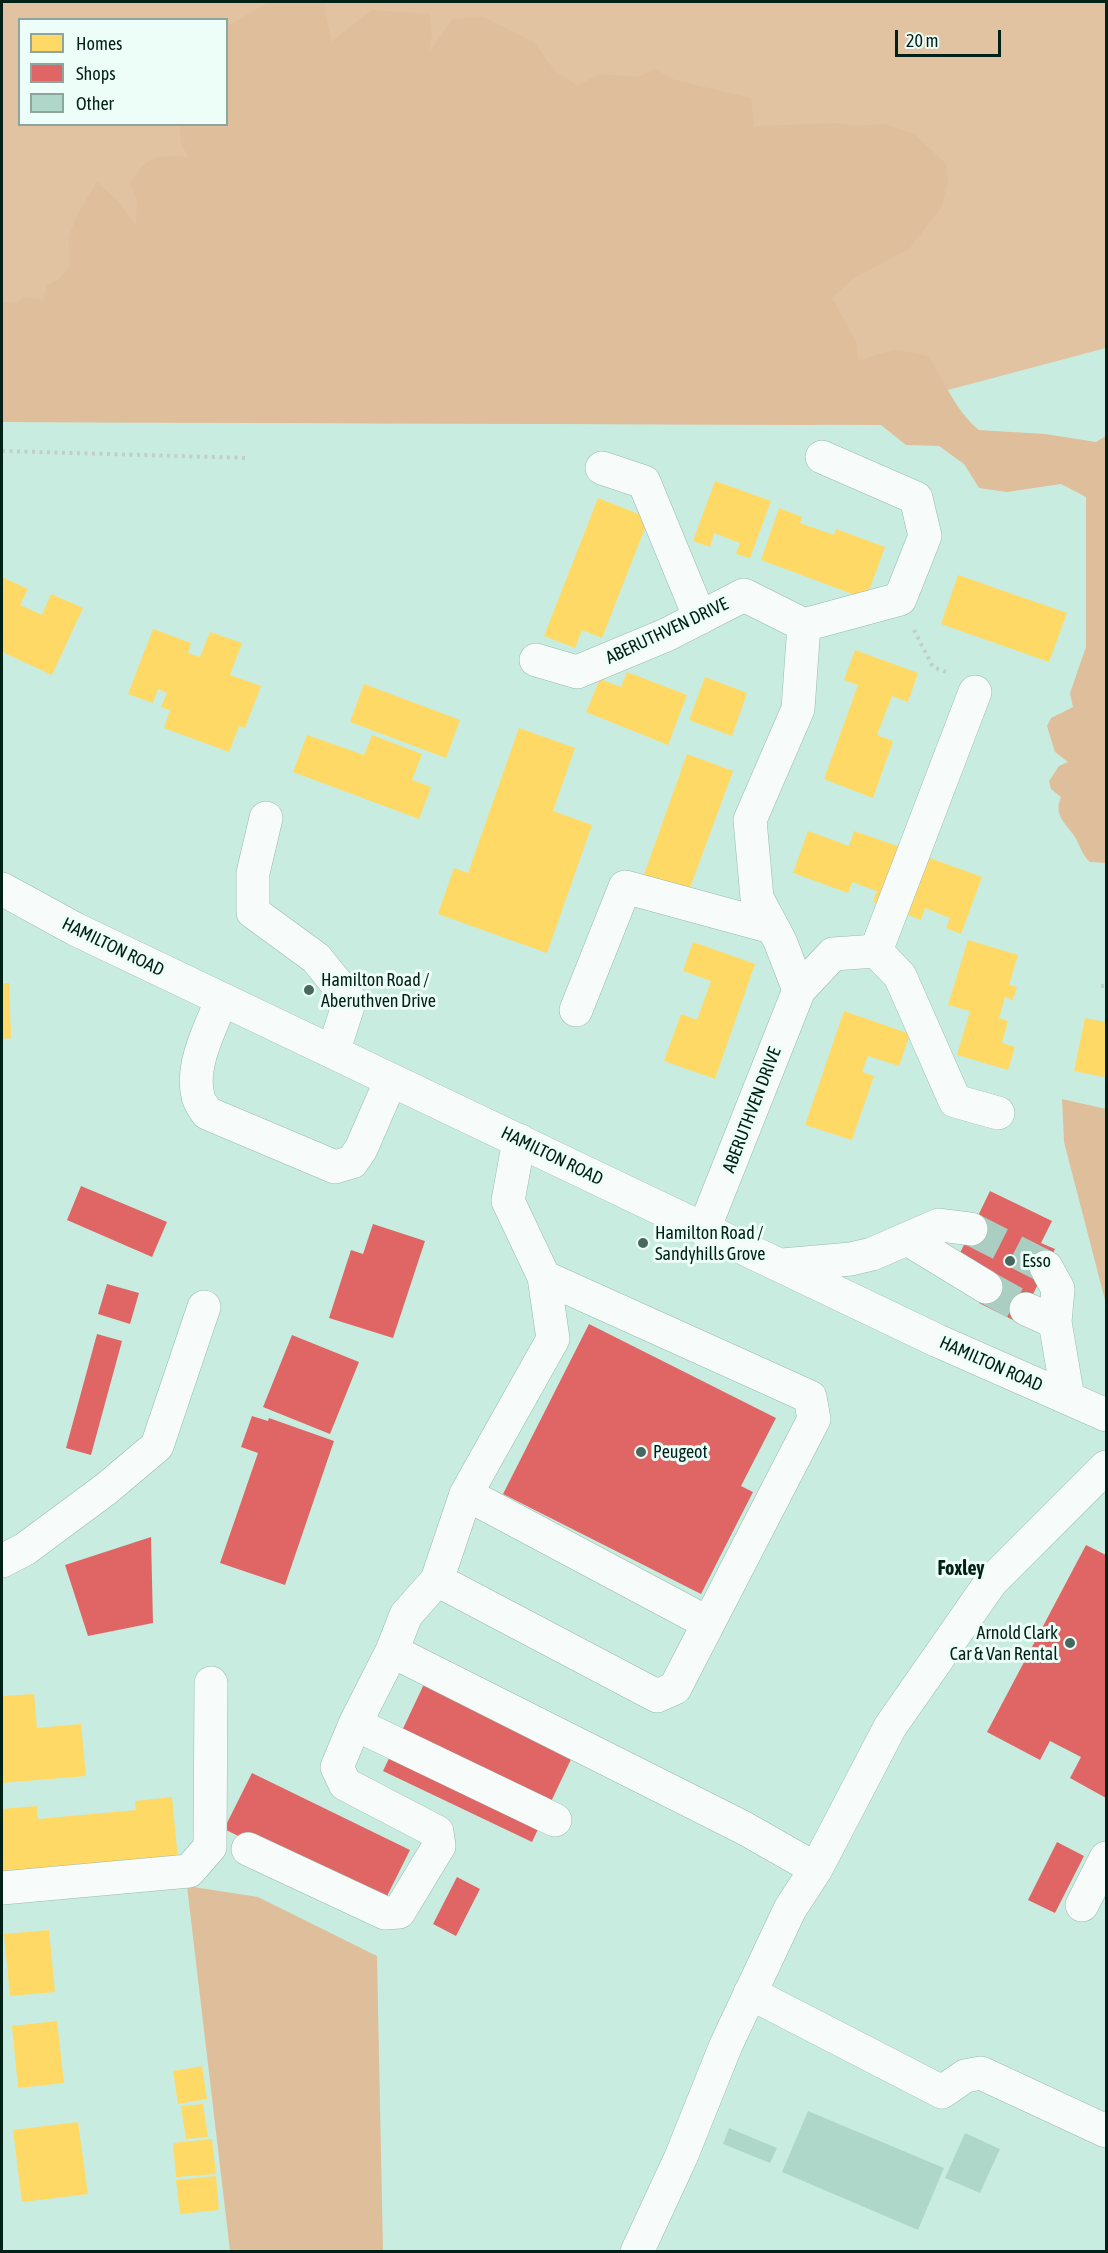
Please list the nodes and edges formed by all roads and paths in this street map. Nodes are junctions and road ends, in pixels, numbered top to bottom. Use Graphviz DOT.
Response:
graph roads {
  1 [pos="2,451"];
  2 [pos="822,457"];
  3 [pos="248,458"];
  4 [pos="602,468"];
  5 [pos="900,599"];
  6 [pos="700,618"];
  7 [pos="804,625"];
  8 [pos="536,660"];
  9 [pos="975,692"];
  10 [pos="266,818"];
  11 [pos="2,889"];
  12 [pos="772,927"];
  13 [pos="876,951"];
  14 [pos="799,990"];
  15 [pos="222,999"];
  16 [pos="576,1010"];
  17 [pos="333,1052"];
  18 [pos="392,1080"];
  19 [pos="998,1113"];
  20 [pos="519,1140"];
  21 [pos="704,1229"];
  22 [pos="971,1229"];
  23 [pos="909,1240"];
  24 [pos="780,1265"];
  25 [pos="1046,1267"];
  26 [pos="544,1277"];
  27 [pos="986,1287"];
  28 [pos="204,1307"];
  29 [pos="1068,1398"];
  30 [pos="1107,1415"];
  31 [pos="1107,1467"];
  32 [pos="466,1494"];
  33 [pos="2,1561"];
  34 [pos="437,1581"];
  35 [pos="708,1623"];
  36 [pos="392,1651"];
  37 [pos="211,1683"];
  38 [pos="355,1724"];
  39 [pos="555,1820"];
  40 [pos="248,1849"];
  41 [pos="1107,1858"];
  42 [pos="816,1869"];
  43 [pos="2,1888"];
  44 [pos="1082,1905"];
  45 [pos="750,1993"];
  46 [pos="1107,2131"];
  47 [pos="637,2252"];
  1 -- 3 [label="path"];
  2 -- 5 [label="street"];
  4 -- 6 [label="street"];
  5 -- 7 [label="street"];
  5 -- 9 [label="path"];
  6 -- 7 [label="street, ABERUTHVEN DRIVE"];
  6 -- 8 [label="street, ABERUTHVEN DRIVE"];
  7 -- 12 [label="street"];
  9 -- 13 [label="street"];
  10 -- 17 [label="street"];
  11 -- 15 [label="street, HAMILTON ROAD"];
  12 -- 14 [label="street"];
  12 -- 16 [label="street"];
  13 -- 14 [label="street, ABERUTHVEN DRIVE"];
  13 -- 19 [label="street"];
  14 -- 21 [label="street, ABERUTHVEN DRIVE"];
  15 -- 17 [label="street, HAMILTON ROAD"];
  15 -- 18 [label="street"];
  17 -- 18 [label="street, HAMILTON ROAD"];
  18 -- 20 [label="street, HAMILTON ROAD"];
  20 -- 21 [label="street, HAMILTON ROAD"];
  20 -- 26 [label="street"];
  21 -- 24 [label="street, HAMILTON ROAD"];
  22 -- 23 [label="street"];
  23 -- 24 [label="street"];
  23 -- 27 [label="street"];
  24 -- 29 [label="street, HAMILTON ROAD"];
  25 -- 29 [label="street"];
  26 -- 32 [label="street"];
  26 -- 35 [label="street"];
  28 -- 33 [label="street"];
  29 -- 30 [label="street, HAMILTON ROAD"];
  31 -- 42 [label="street"];
  32 -- 34 [label="street"];
  32 -- 35 [label="street"];
  34 -- 35 [label="street"];
  34 -- 36 [label="street"];
  36 -- 38 [label="street"];
  36 -- 42 [label="street"];
  37 -- 43 [label="street"];
  38 -- 39 [label="street"];
  38 -- 40 [label="street"];
  41 -- 44 [label="street"];
  42 -- 45 [label="street"];
  45 -- 46 [label="street"];
  45 -- 47 [label="street"];
}
